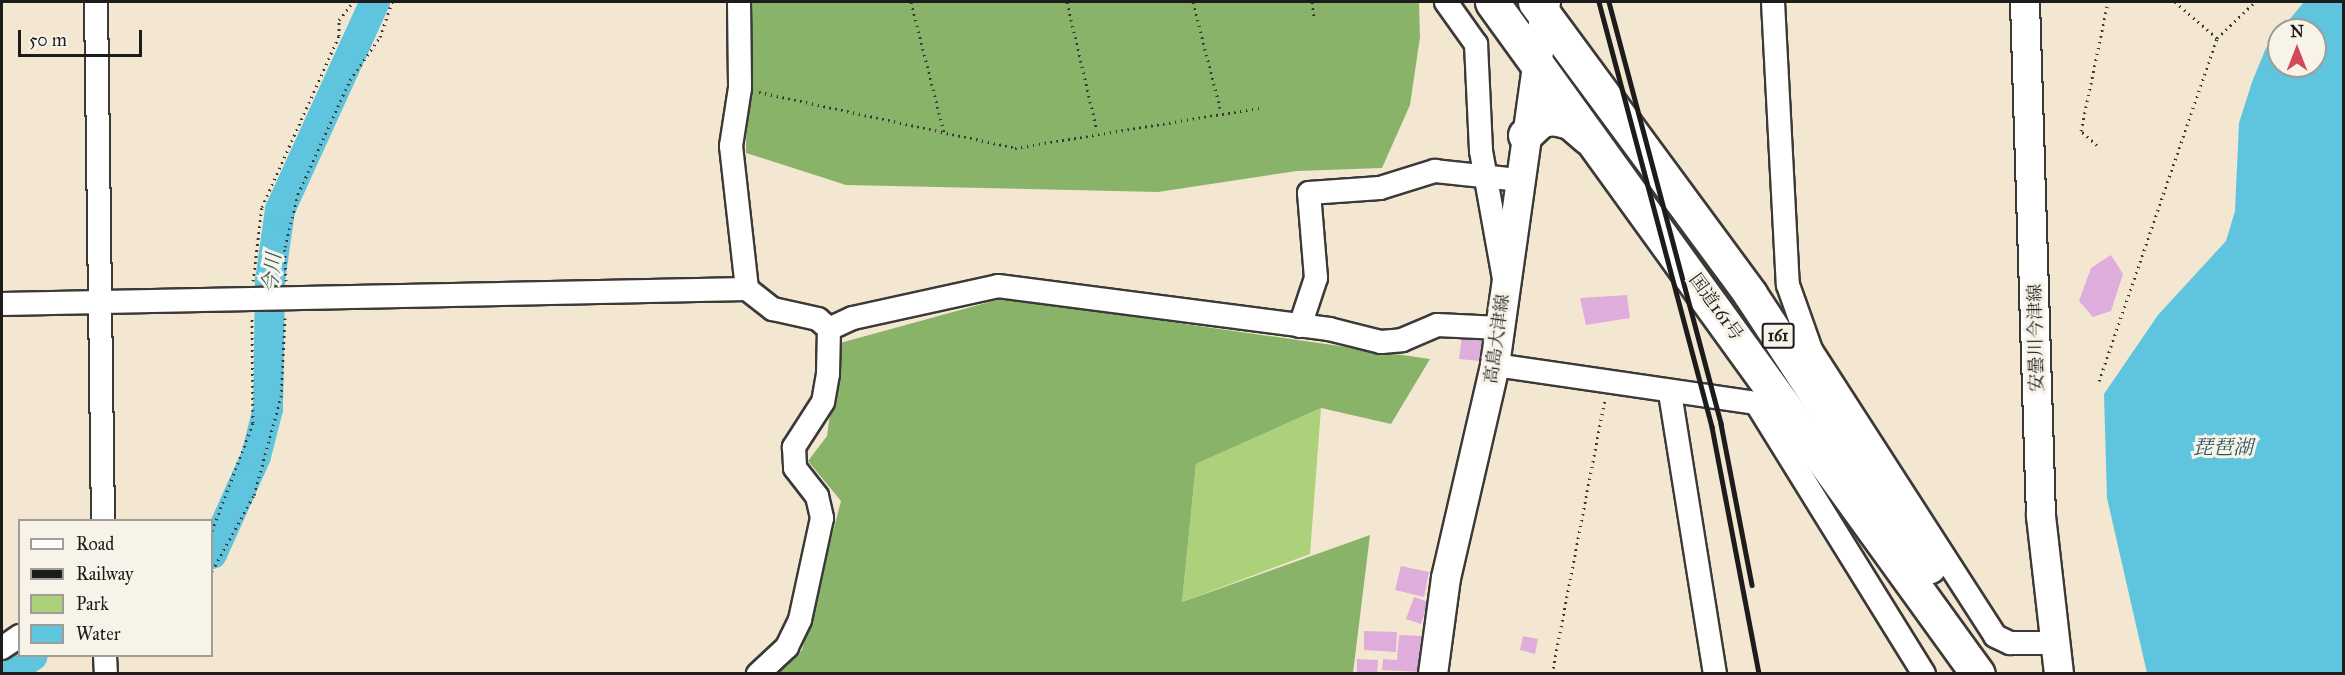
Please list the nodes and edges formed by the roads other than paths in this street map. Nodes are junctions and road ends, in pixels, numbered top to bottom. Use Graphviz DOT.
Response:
graph roads {
  1 [pos="96,2"];
  2 [pos="739,2"];
  3 [pos="1446,2"];
  4 [pos="1773,2"];
  5 [pos="2025,2"];
  6 [pos="1532,21"];
  7 [pos="1601,88"];
  8 [pos="1528,122"];
  9 [pos="1598,146"];
  10 [pos="1485,177"];
  11 [pos="1519,180"];
  12 [pos="1505,282"];
  13 [pos="747,289"];
  14 [pos="100,303"];
  15 [pos="2,304"];
  16 [pos="1300,326"];
  17 [pos="1500,328"];
  18 [pos="829,329"];
  19 [pos="1495,365"];
  20 [pos="1670,393"];
  21 [pos="104,519"];
  22 [pos="18,637"];
  23 [pos="2052,643"];
  24 [pos="2,648"];
  25 [pos="105,657"];
  26 [pos="106,674"];
  27 [pos="758,674"];
  28 [pos="1433,674"];
  29 [pos="1714,674"];
  30 [pos="1924,674"];
  31 [pos="1978,674"];
  32 [pos="1989,674"];
  33 [pos="2059,674"];
  1 -- 14 [label="street"];
  2 -- 13 [label="street"];
  3 -- 10 [label="street"];
  4 -- 23 [label="street"];
  5 -- 23 [label="main road, 安曇川今津線"];
  6 -- 7 [label="highway, 国道161号 / 161"];
  6 -- 7 [label="highway"];
  6 -- 8 [label="highway"];
  6 -- 9 [label="highway, 国道161号 / 161"];
  7 -- 32 [label="highway, 国道161号 / 161"];
  8 -- 9 [label="highway"];
  8 -- 11 [label="main road, 高島大津線"];
  9 -- 31 [label="highway, 国道161号 / 161"];
  10 -- 11 [label="street"];
  10 -- 12 [label="street"];
  10 -- 16 [label="street"];
  11 -- 12 [label="main road, 高島大津線"];
  12 -- 17 [label="main road, 高島大津線"];
  13 -- 14 [label="street"];
  13 -- 18 [label="street"];
  14 -- 15 [label="street"];
  14 -- 21 [label="street"];
  16 -- 17 [label="street"];
  16 -- 18 [label="street"];
  17 -- 19 [label="main road, 高島大津線"];
  18 -- 27 [label="street"];
  19 -- 20 [label="street"];
  19 -- 28 [label="main road, 高島大津線"];
  20 -- 29 [label="street"];
  20 -- 30 [label="street"];
  22 -- 24 [label="street"];
  23 -- 33 [label="main road, 安曇川今津線"];
  25 -- 26 [label="street"];
}
